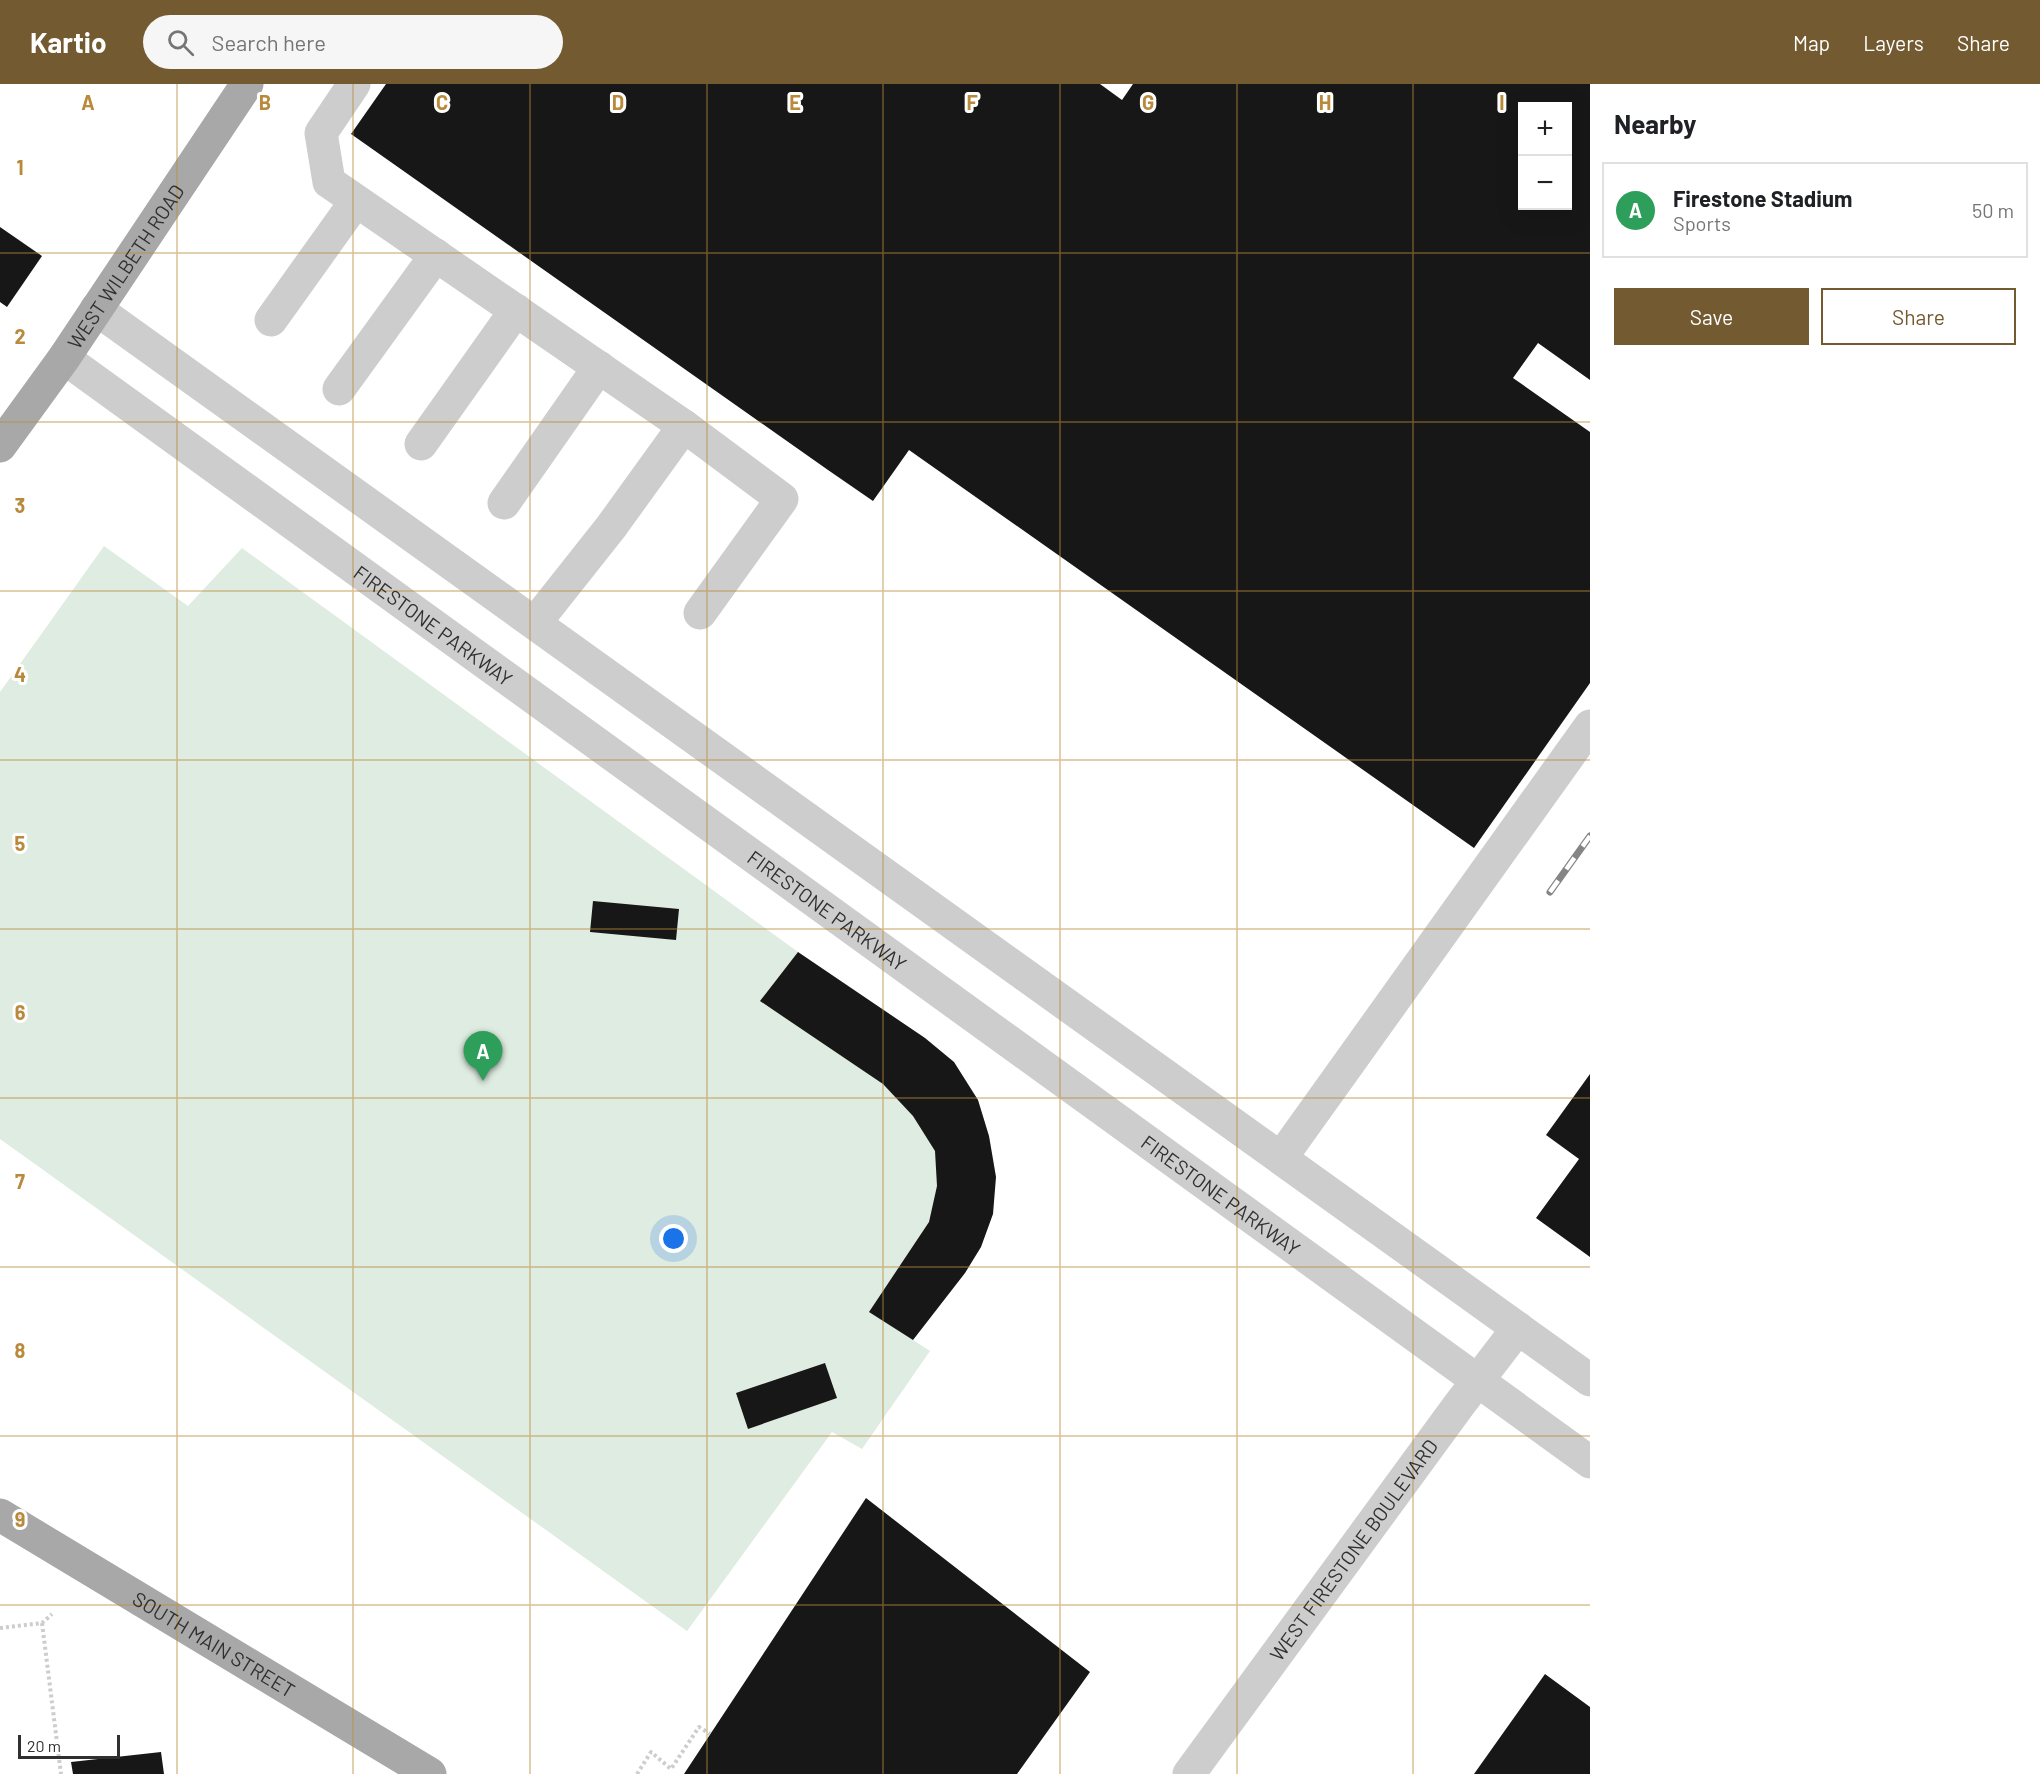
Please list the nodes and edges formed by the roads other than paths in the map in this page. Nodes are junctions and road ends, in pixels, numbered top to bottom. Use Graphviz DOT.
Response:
graph roads {
  1 [pos="247,84"];
  2 [pos="354,84"];
  3 [pos="356,201"];
  4 [pos="436,255"];
  5 [pos="96,309"];
  6 [pos="516,310"];
  7 [pos="271,320"];
  8 [pos="64,358"];
  9 [pos="599,367"];
  10 [pos="339,389"];
  11 [pos="684,426"];
  12 [pos="421,444"];
  13 [pos="0,446"];
  14 [pos="504,503"];
  15 [pos="700,613"];
  16 [pos="535,623"];
  17 [pos="1590,726"];
  18 [pos="1281,1158"];
  19 [pos="1518,1328"];
  20 [pos="1478,1380"];
  21 [pos="1590,1380"];
  22 [pos="1590,1462"];
  23 [pos="0,1515"];
  24 [pos="430,1774"];
  25 [pos="1189,1774"];
  1 -- 5 [label="main road, WEST WILBETH ROAD"];
  2 -- 3 [label="street"];
  3 -- 4 [label="street"];
  3 -- 7 [label="street"];
  4 -- 6 [label="street"];
  4 -- 10 [label="street"];
  5 -- 8 [label="main road, WEST WILBETH ROAD"];
  5 -- 16 [label="street"];
  6 -- 9 [label="street"];
  6 -- 12 [label="street"];
  8 -- 13 [label="main road, WEST WILBETH ROAD"];
  8 -- 20 [label="street, FIRESTONE PARKWAY"];
  9 -- 11 [label="street"];
  9 -- 14 [label="street"];
  11 -- 15 [label="street"];
  11 -- 16 [label="street"];
  16 -- 18 [label="street"];
  17 -- 18 [label="street"];
  18 -- 19 [label="street"];
  19 -- 20 [label="street, WEST FIRESTONE BOULEVARD"];
  19 -- 21 [label="street"];
  20 -- 22 [label="street, FIRESTONE PARKWAY"];
  20 -- 25 [label="street, WEST FIRESTONE BOULEVARD"];
  23 -- 24 [label="main road, SOUTH MAIN STREET"];
}
